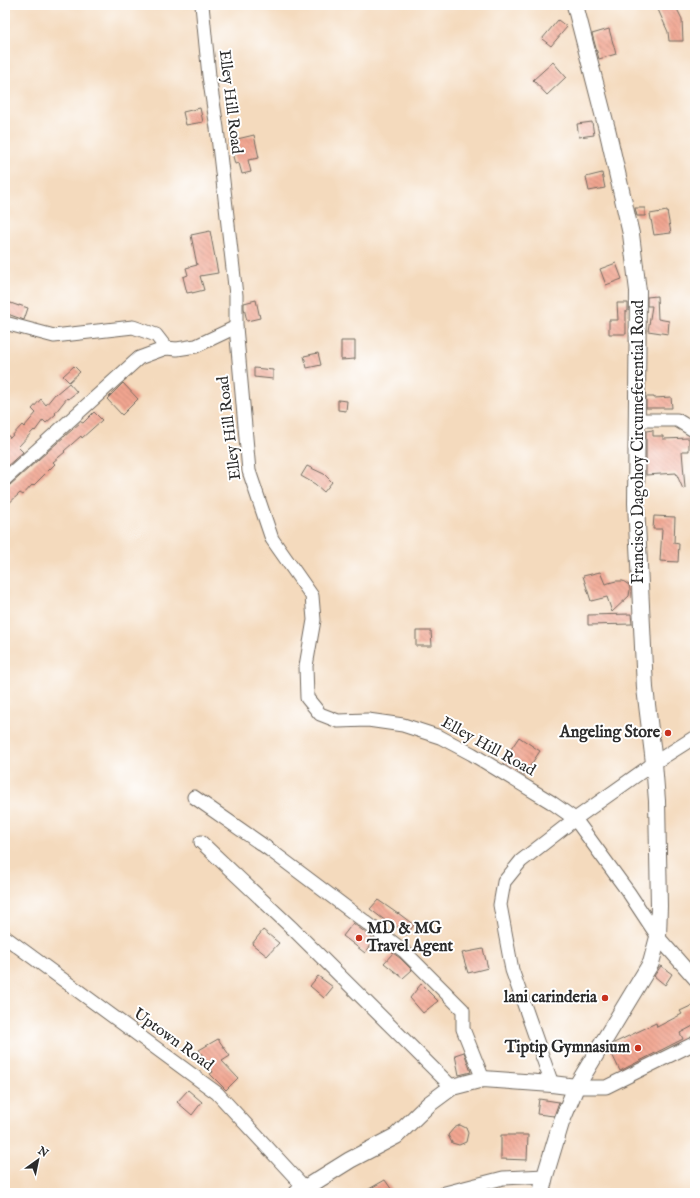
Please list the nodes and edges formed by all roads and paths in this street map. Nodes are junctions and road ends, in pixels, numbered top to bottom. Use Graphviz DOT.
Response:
graph roads {
  1 [pos="202,5"];
  2 [pos="575,5"];
  3 [pos="5,323"];
  4 [pos="236,327"];
  5 [pos="166,348"];
  6 [pos="636,420"];
  7 [pos="695,431"];
  8 [pos="5,479"];
  9 [pos="695,737"];
  10 [pos="654,763"];
  11 [pos="194,797"];
  12 [pos="575,819"];
  13 [pos="201,842"];
  14 [pos="5,937"];
  15 [pos="658,937"];
  16 [pos="695,979"];
  17 [pos="695,1043"];
  18 [pos="482,1079"];
  19 [pos="552,1084"];
  20 [pos="452,1087"];
  21 [pos="576,1087"];
  22 [pos="545,1176"];
  23 [pos="301,1190"];
  24 [pos="445,1193"];
  25 [pos="542,1193"];
  1 -- 4 [label="street, Elley Hill Road"];
  2 -- 6 [label="main road, Francisco Dagohoy Circumeferential Road"];
  3 -- 5 [label="street"];
  4 -- 5 [label="street"];
  4 -- 12 [label="street, Elley Hill Road"];
  5 -- 8 [label="street"];
  6 -- 7 [label="street"];
  6 -- 10 [label="main road, Francisco Dagohoy Circumeferential Road"];
  9 -- 10 [label="street"];
  10 -- 12 [label="street"];
  10 -- 15 [label="main road, Francisco Dagohoy Circumeferential Road"];
  11 -- 18 [label="street"];
  12 -- 15 [label="street, Elley Hill Road"];
  12 -- 19 [label="street"];
  13 -- 20 [label="street"];
  14 -- 23 [label="street, Uptown Road"];
  15 -- 16 [label="street, Elley Hill Road"];
  15 -- 21 [label="main road, Francisco Dagohoy Circumeferential Road"];
  17 -- 21 [label="street"];
  18 -- 19 [label="main road"];
  18 -- 20 [label="main road"];
  19 -- 21 [label="main road"];
  20 -- 23 [label="main road"];
  21 -- 22 [label="main road, Francisco Dagohoy Circumeferential Road"];
  22 -- 24 [label="street"];
  22 -- 25 [label="main road, Francisco Dagohoy Circumeferential Road"];
}
